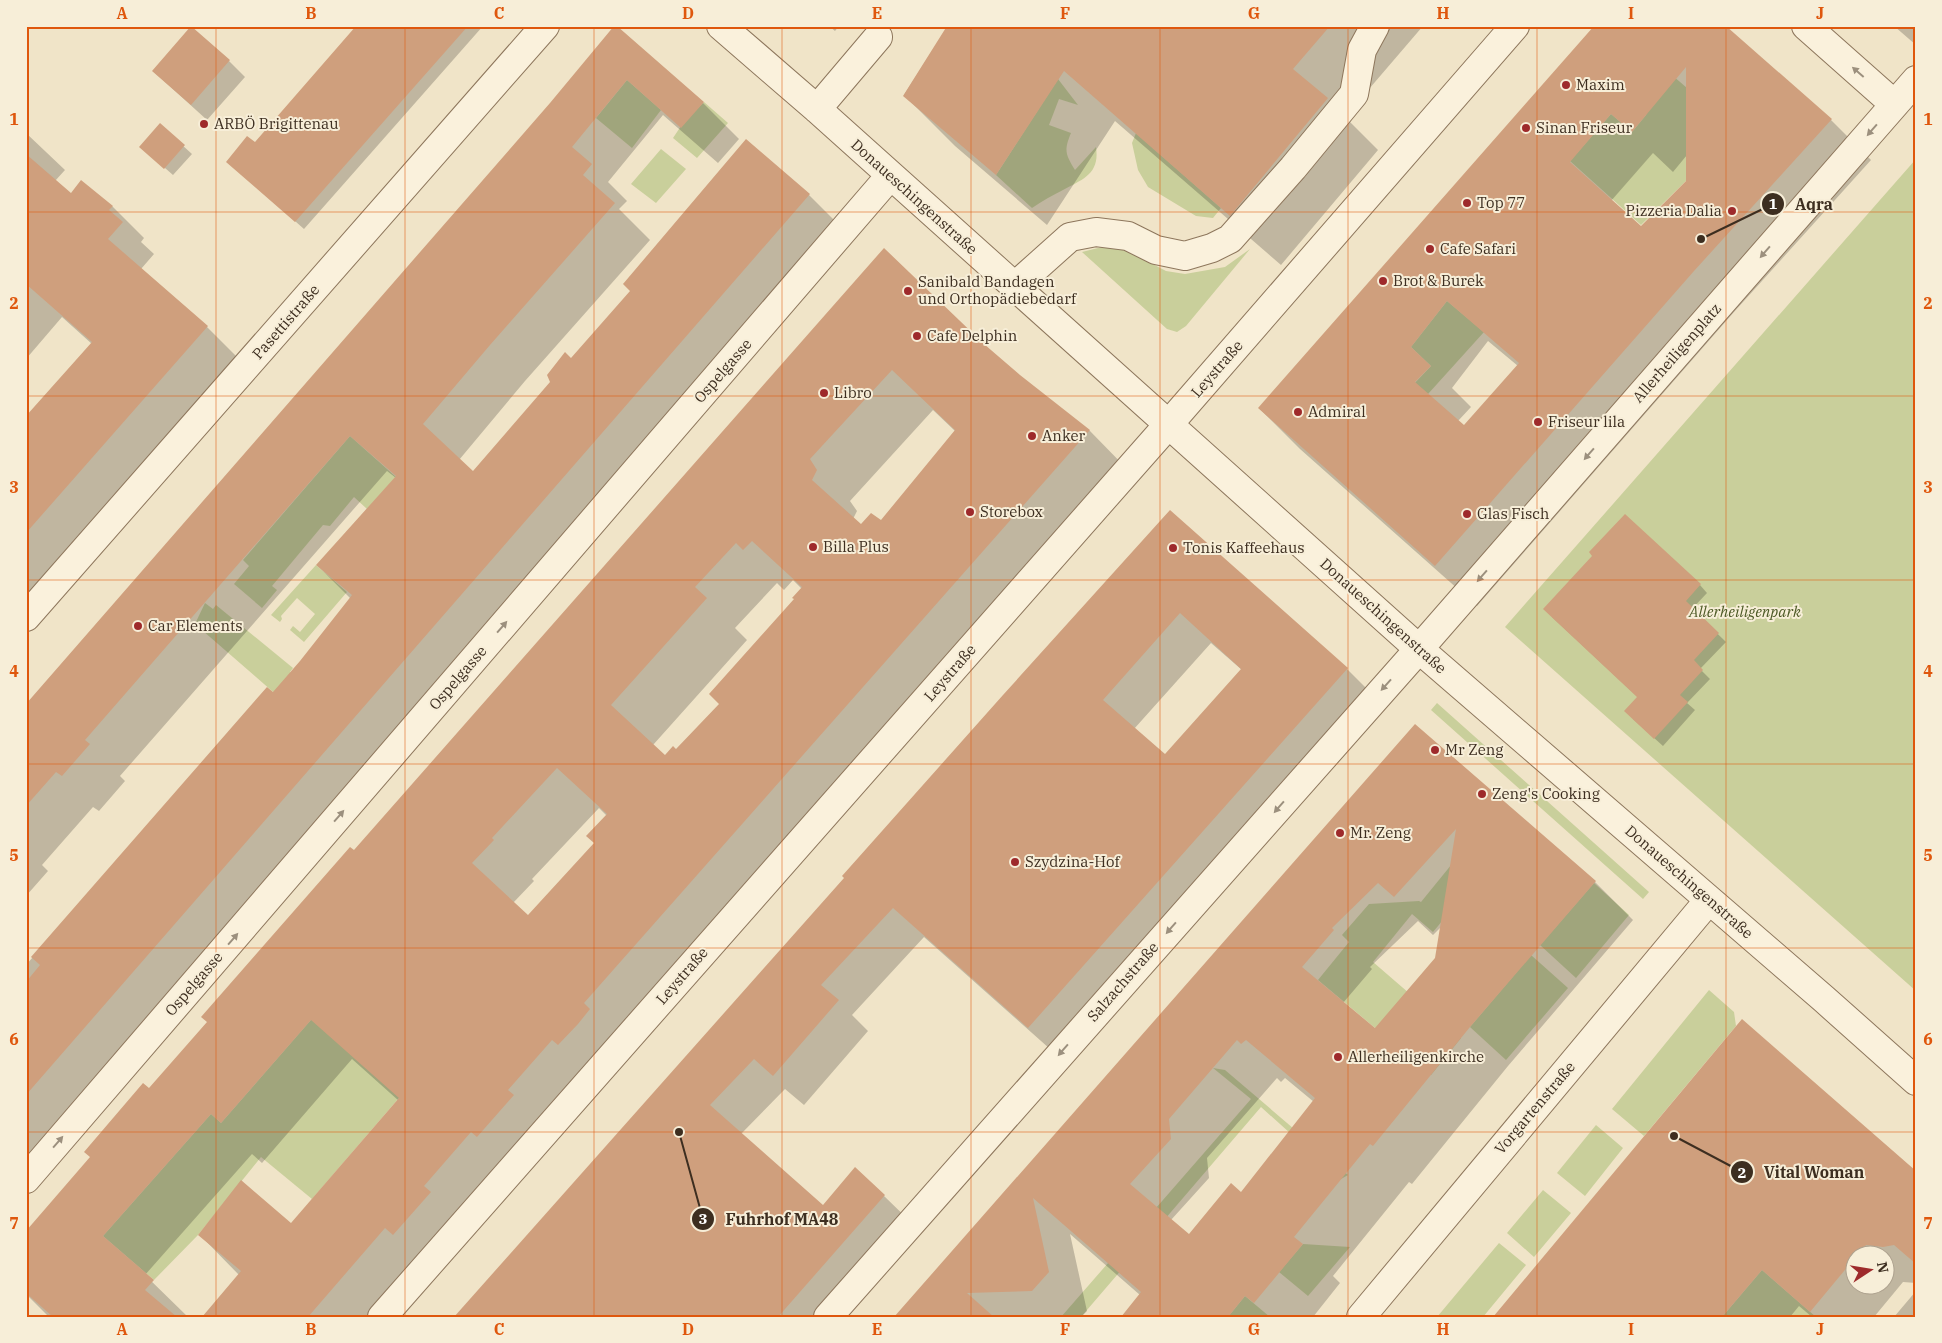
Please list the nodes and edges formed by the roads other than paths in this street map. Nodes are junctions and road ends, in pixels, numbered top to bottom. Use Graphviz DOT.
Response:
graph roads {
  1 [pos="545,26"];
  2 [pos="721,26"];
  3 [pos="1375,26"];
  4 [pos="1515,26"];
  5 [pos="1806,26"];
  6 [pos="878,37"];
  7 [pos="1916,80"];
  8 [pos="1894,104"];
  9 [pos="817,109"];
  10 [pos="890,176"];
  11 [pos="1014,287"];
  12 [pos="1168,425"];
  13 [pos="26,617"];
  14 [pos="1419,649"];
  15 [pos="1709,900"];
  16 [pos="1916,1082"];
  17 [pos="26,1179"];
  18 [pos="382,1317"];
  19 [pos="828,1317"];
  20 [pos="1361,1317"];
  1 -- 13 [label="street, Pasettistraße"];
  2 -- 9 [label="street, Donaueschingenstraße"];
  3 -- 11 [label="street"];
  4 -- 12 [label="street, Leystraße"];
  8 -- 5 [label="street, one-way"];
  6 -- 9 [label="street"];
  7 -- 8 [label="street, Allerheiligenplatz"];
  8 -- 14 [label="street, Allerheiligenplatz, one-way"];
  9 -- 10 [label="street, Donaueschingenstraße"];
  10 -- 11 [label="street, Donaueschingenstraße"];
  17 -- 10 [label="street, Ospelgasse, one-way"];
  11 -- 12 [label="street, Donaueschingenstraße"];
  12 -- 14 [label="street, Donaueschingenstraße"];
  12 -- 18 [label="street, Leystraße"];
  14 -- 15 [label="street, Donaueschingenstraße"];
  14 -- 19 [label="street, Salzachstraße, one-way"];
  15 -- 16 [label="street, Donaueschingenstraße"];
  15 -- 20 [label="street, Vorgartenstraße"];
}
